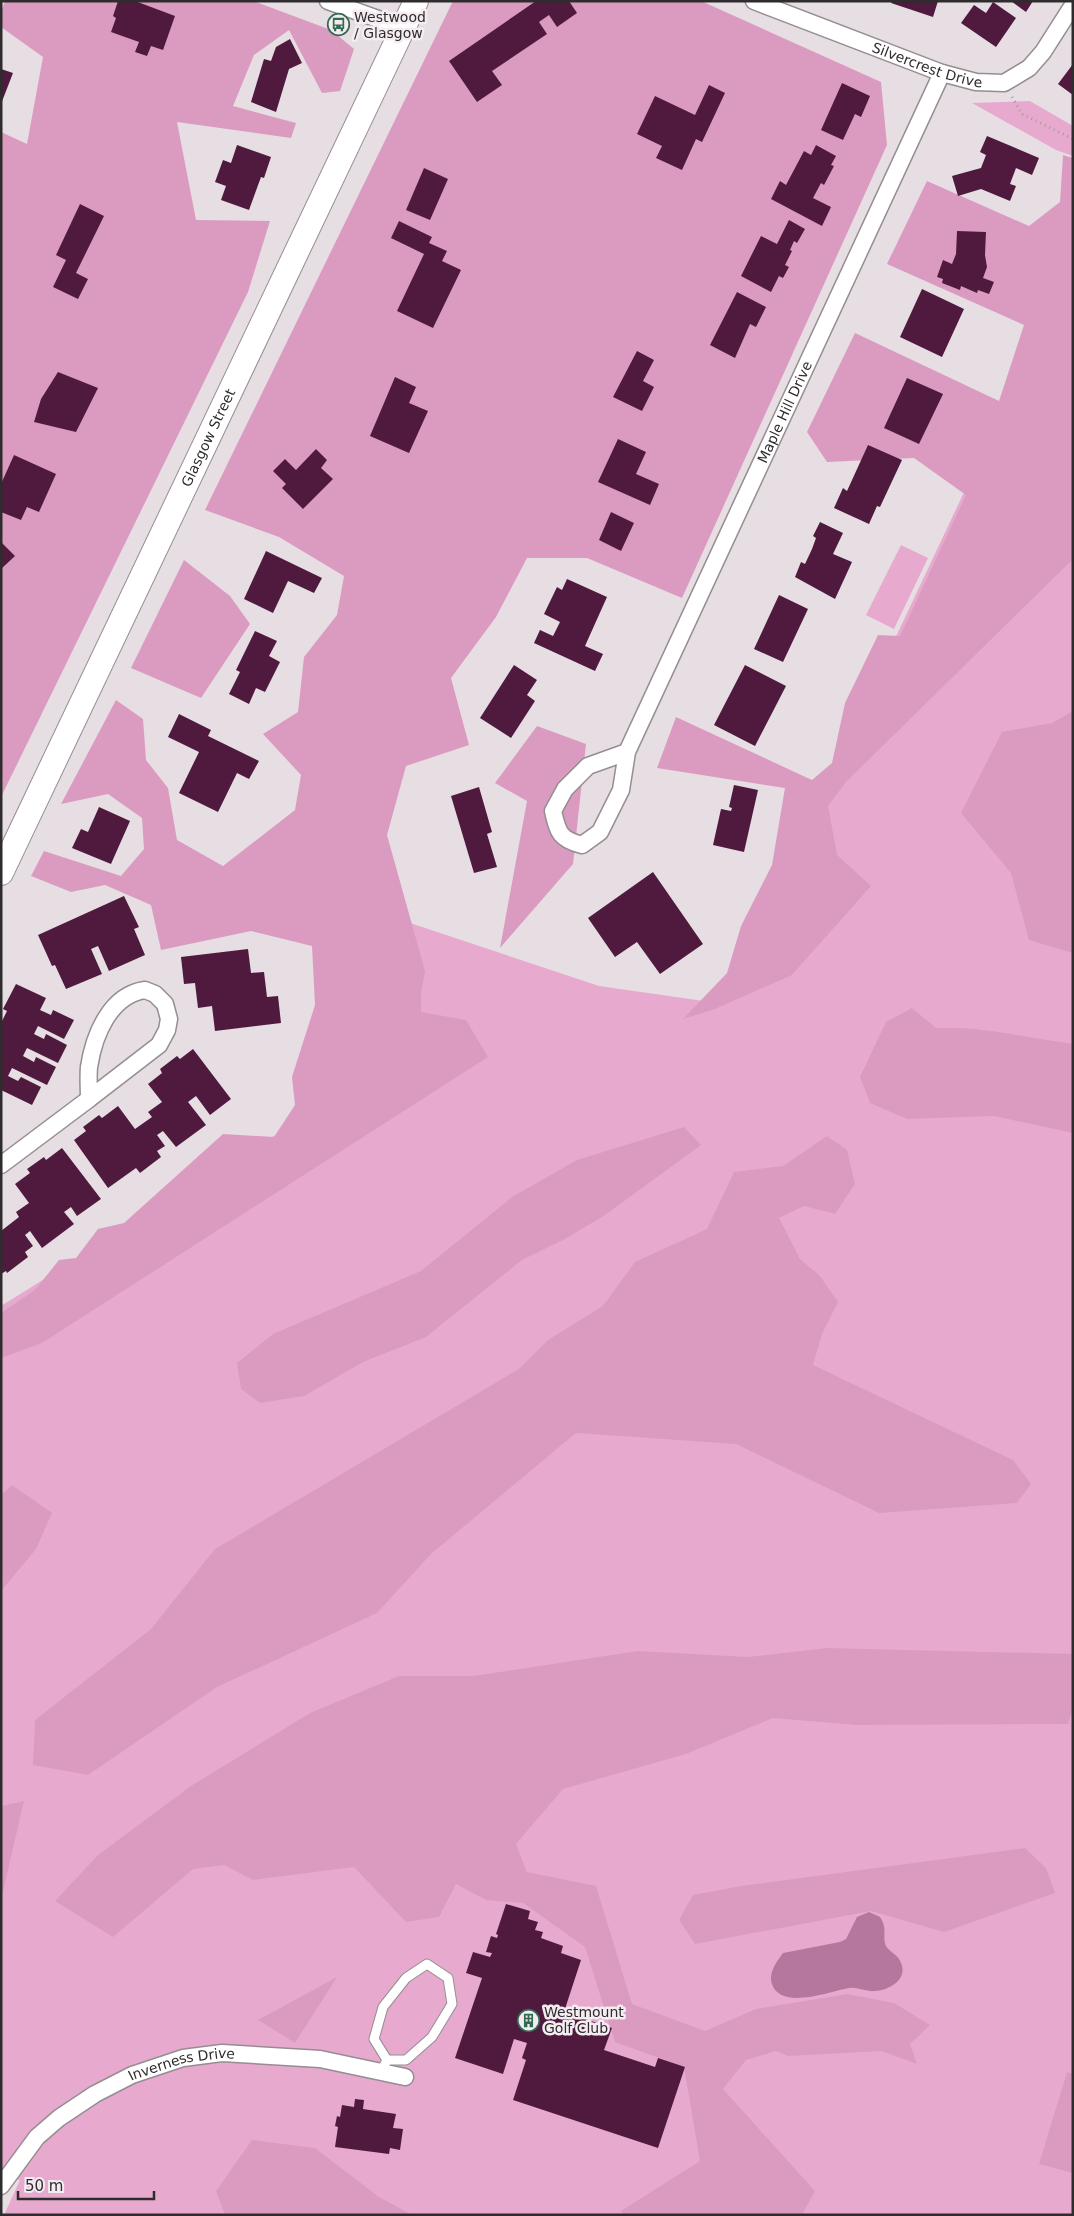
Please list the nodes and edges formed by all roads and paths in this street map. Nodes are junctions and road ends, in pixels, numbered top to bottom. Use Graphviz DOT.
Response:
graph roads {
  1 [pos="328,1"];
  2 [pos="416,1"];
  3 [pos="754,1"];
  4 [pos="1073,5"];
  5 [pos="403,28"];
  6 [pos="942,73"];
  7 [pos="1004,83"];
  8 [pos="1073,139"];
  9 [pos="627,752"];
  10 [pos="1,873"];
  11 [pos="90,1099"];
  12 [pos="1,1165"];
  13 [pos="384,2066"];
  14 [pos="405,2077"];
  15 [pos="1,2186"];
  1 -- 5 [label="street"];
  2 -- 5 [label="street, Glasgow Street"];
  3 -- 6 [label="street, Silvercrest Drive"];
  4 -- 7 [label="street"];
  5 -- 10 [label="street, Glasgow Street"];
  6 -- 7 [label="street, Silvercrest Drive"];
  6 -- 9 [label="street, Maple Hill Drive"];
  7 -- 8 [label="path"];
  9 -- 9 [label="street, Maple Hill Drive"];
  11 -- 11 [label="street"];
  11 -- 12 [label="street"];
  13 -- 13 [label="lane"];
  13 -- 14 [label="street, Inverness Drive"];
  13 -- 15 [label="street, Inverness Drive"];
}
